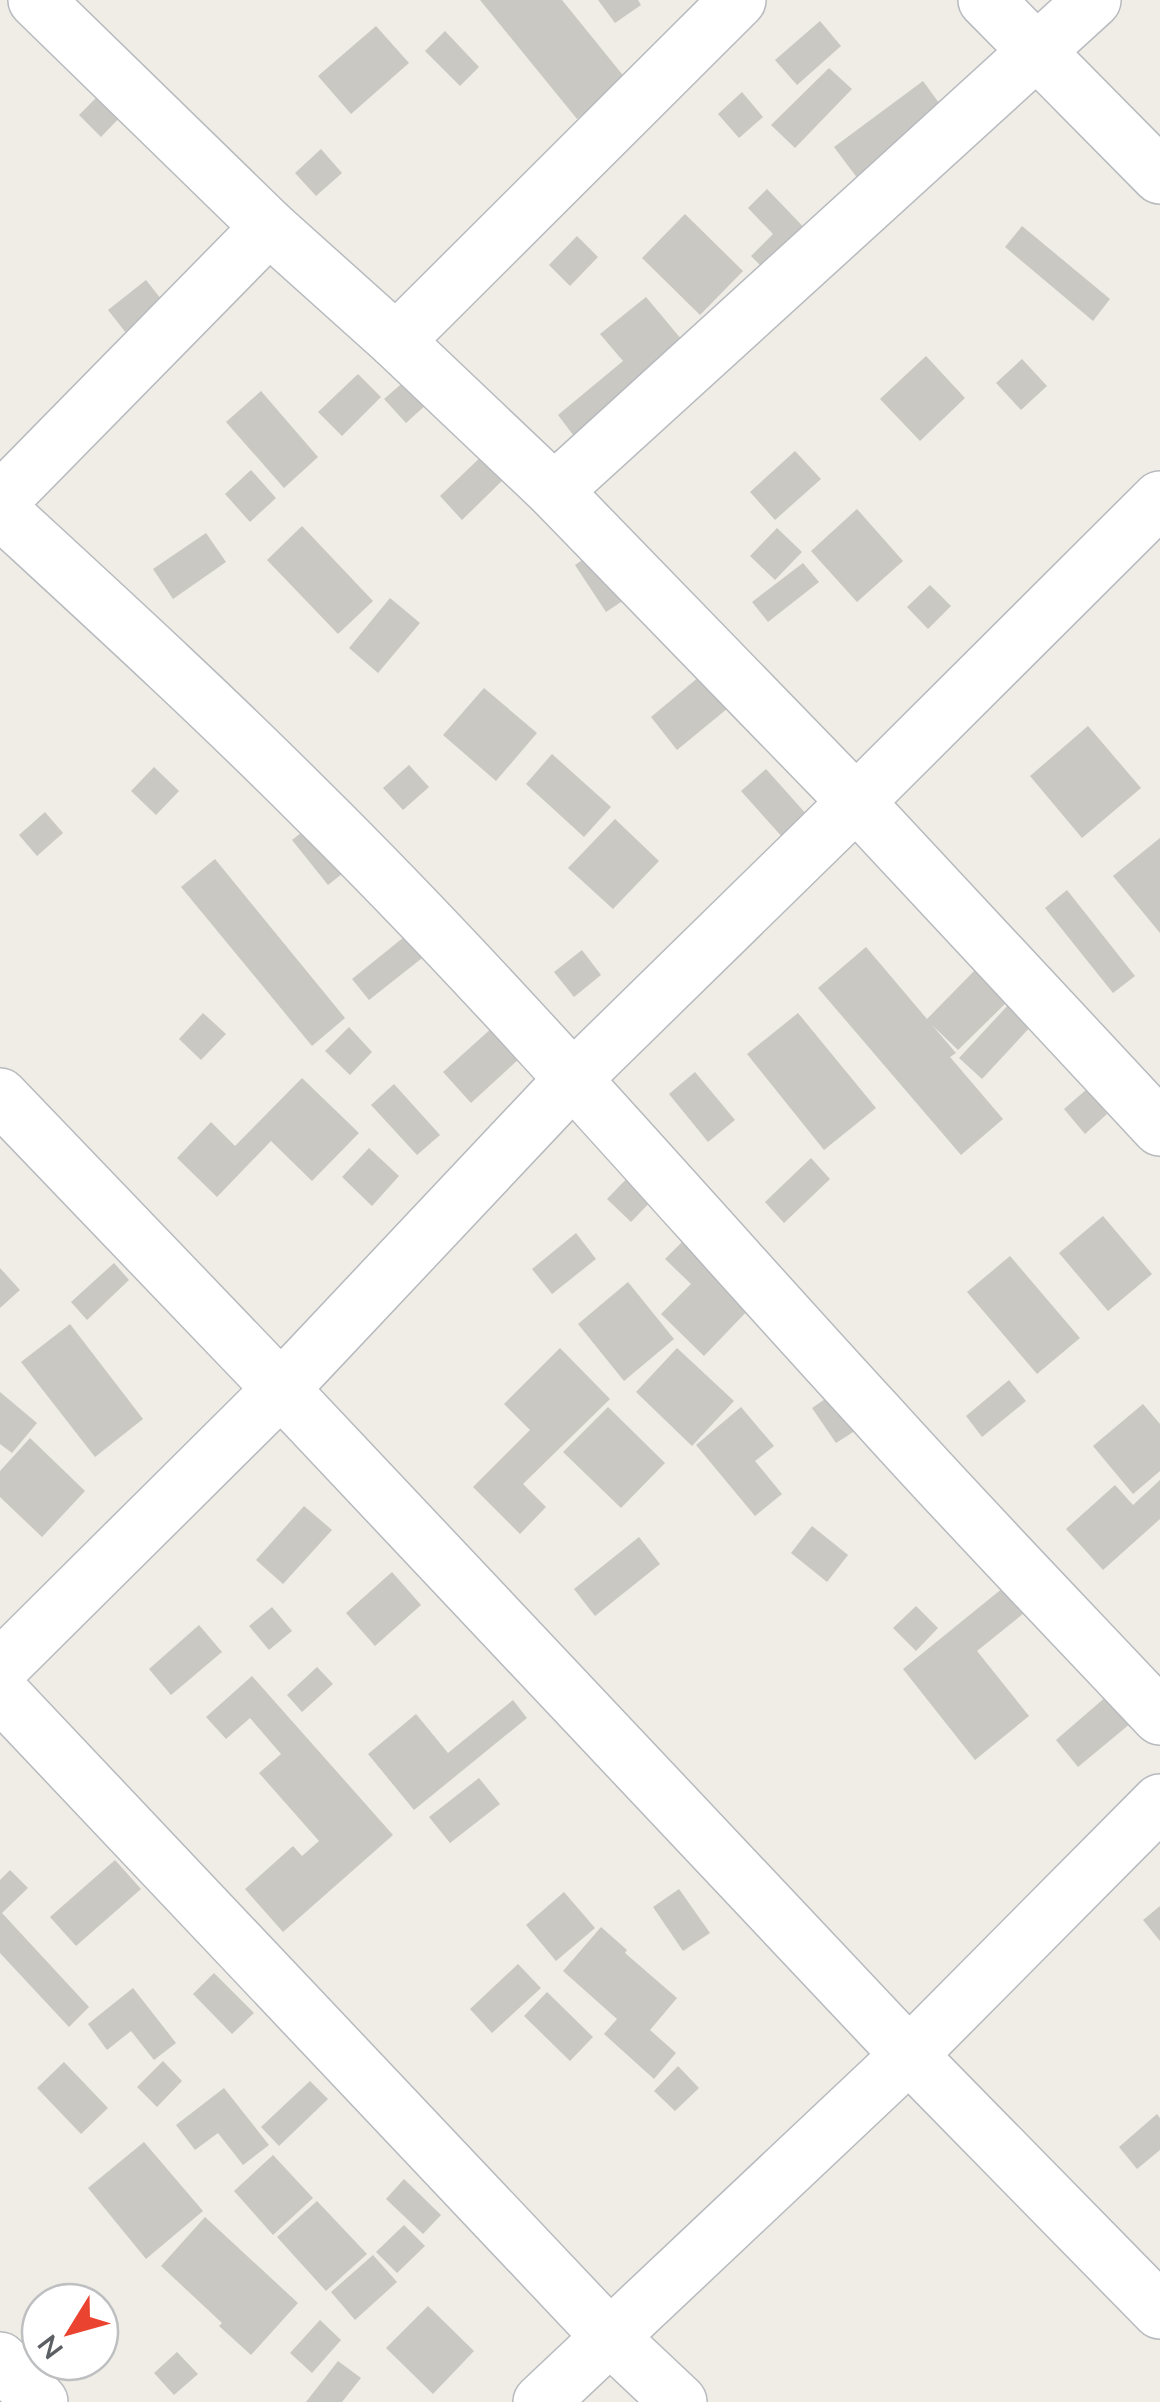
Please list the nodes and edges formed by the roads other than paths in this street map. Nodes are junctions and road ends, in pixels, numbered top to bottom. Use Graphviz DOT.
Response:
graph roads {
  1 [pos="36,0"];
  2 [pos="738,0"];
  3 [pos="986,0"];
  4 [pos="1092,0"];
  5 [pos="1038,51"];
  6 [pos="1160,176"];
  7 [pos="269,226"];
  8 [pos="396,340"];
  9 [pos="554,491"];
  10 [pos="1160,499"];
  11 [pos="0,502"];
  12 [pos="0,510"];
  13 [pos="856,802"];
  14 [pos="573,1079"];
  15 [pos="0,1096"];
  16 [pos="1160,1128"];
  17 [pos="281,1390"];
  18 [pos="0,1668"];
  19 [pos="0,1692"];
  20 [pos="1160,1717"];
  21 [pos="1160,1802"];
  22 [pos="909,2055"];
  23 [pos="1160,2311"];
  24 [pos="611,2338"];
  25 [pos="0,2360"];
  26 [pos="40,2402"];
  27 [pos="541,2402"];
  28 [pos="679,2402"];
  1 -- 7 [label="street"];
  2 -- 8 [label="street"];
  3 -- 5 [label="street"];
  4 -- 5 [label="street"];
  5 -- 6 [label="street"];
  5 -- 9 [label="street"];
  7 -- 8 [label="street"];
  7 -- 11 [label="street"];
  8 -- 9 [label="street"];
  9 -- 13 [label="street"];
  10 -- 13 [label="street"];
  12 -- 14 [label="street"];
  13 -- 14 [label="street"];
  13 -- 16 [label="street"];
  14 -- 17 [label="street"];
  14 -- 20 [label="street"];
  15 -- 17 [label="street"];
  17 -- 18 [label="street"];
  17 -- 22 [label="street"];
  19 -- 24 [label="street"];
  21 -- 22 [label="street"];
  22 -- 23 [label="street"];
  22 -- 24 [label="street"];
  24 -- 27 [label="street"];
  24 -- 28 [label="street"];
  25 -- 26 [label="street"];
}
